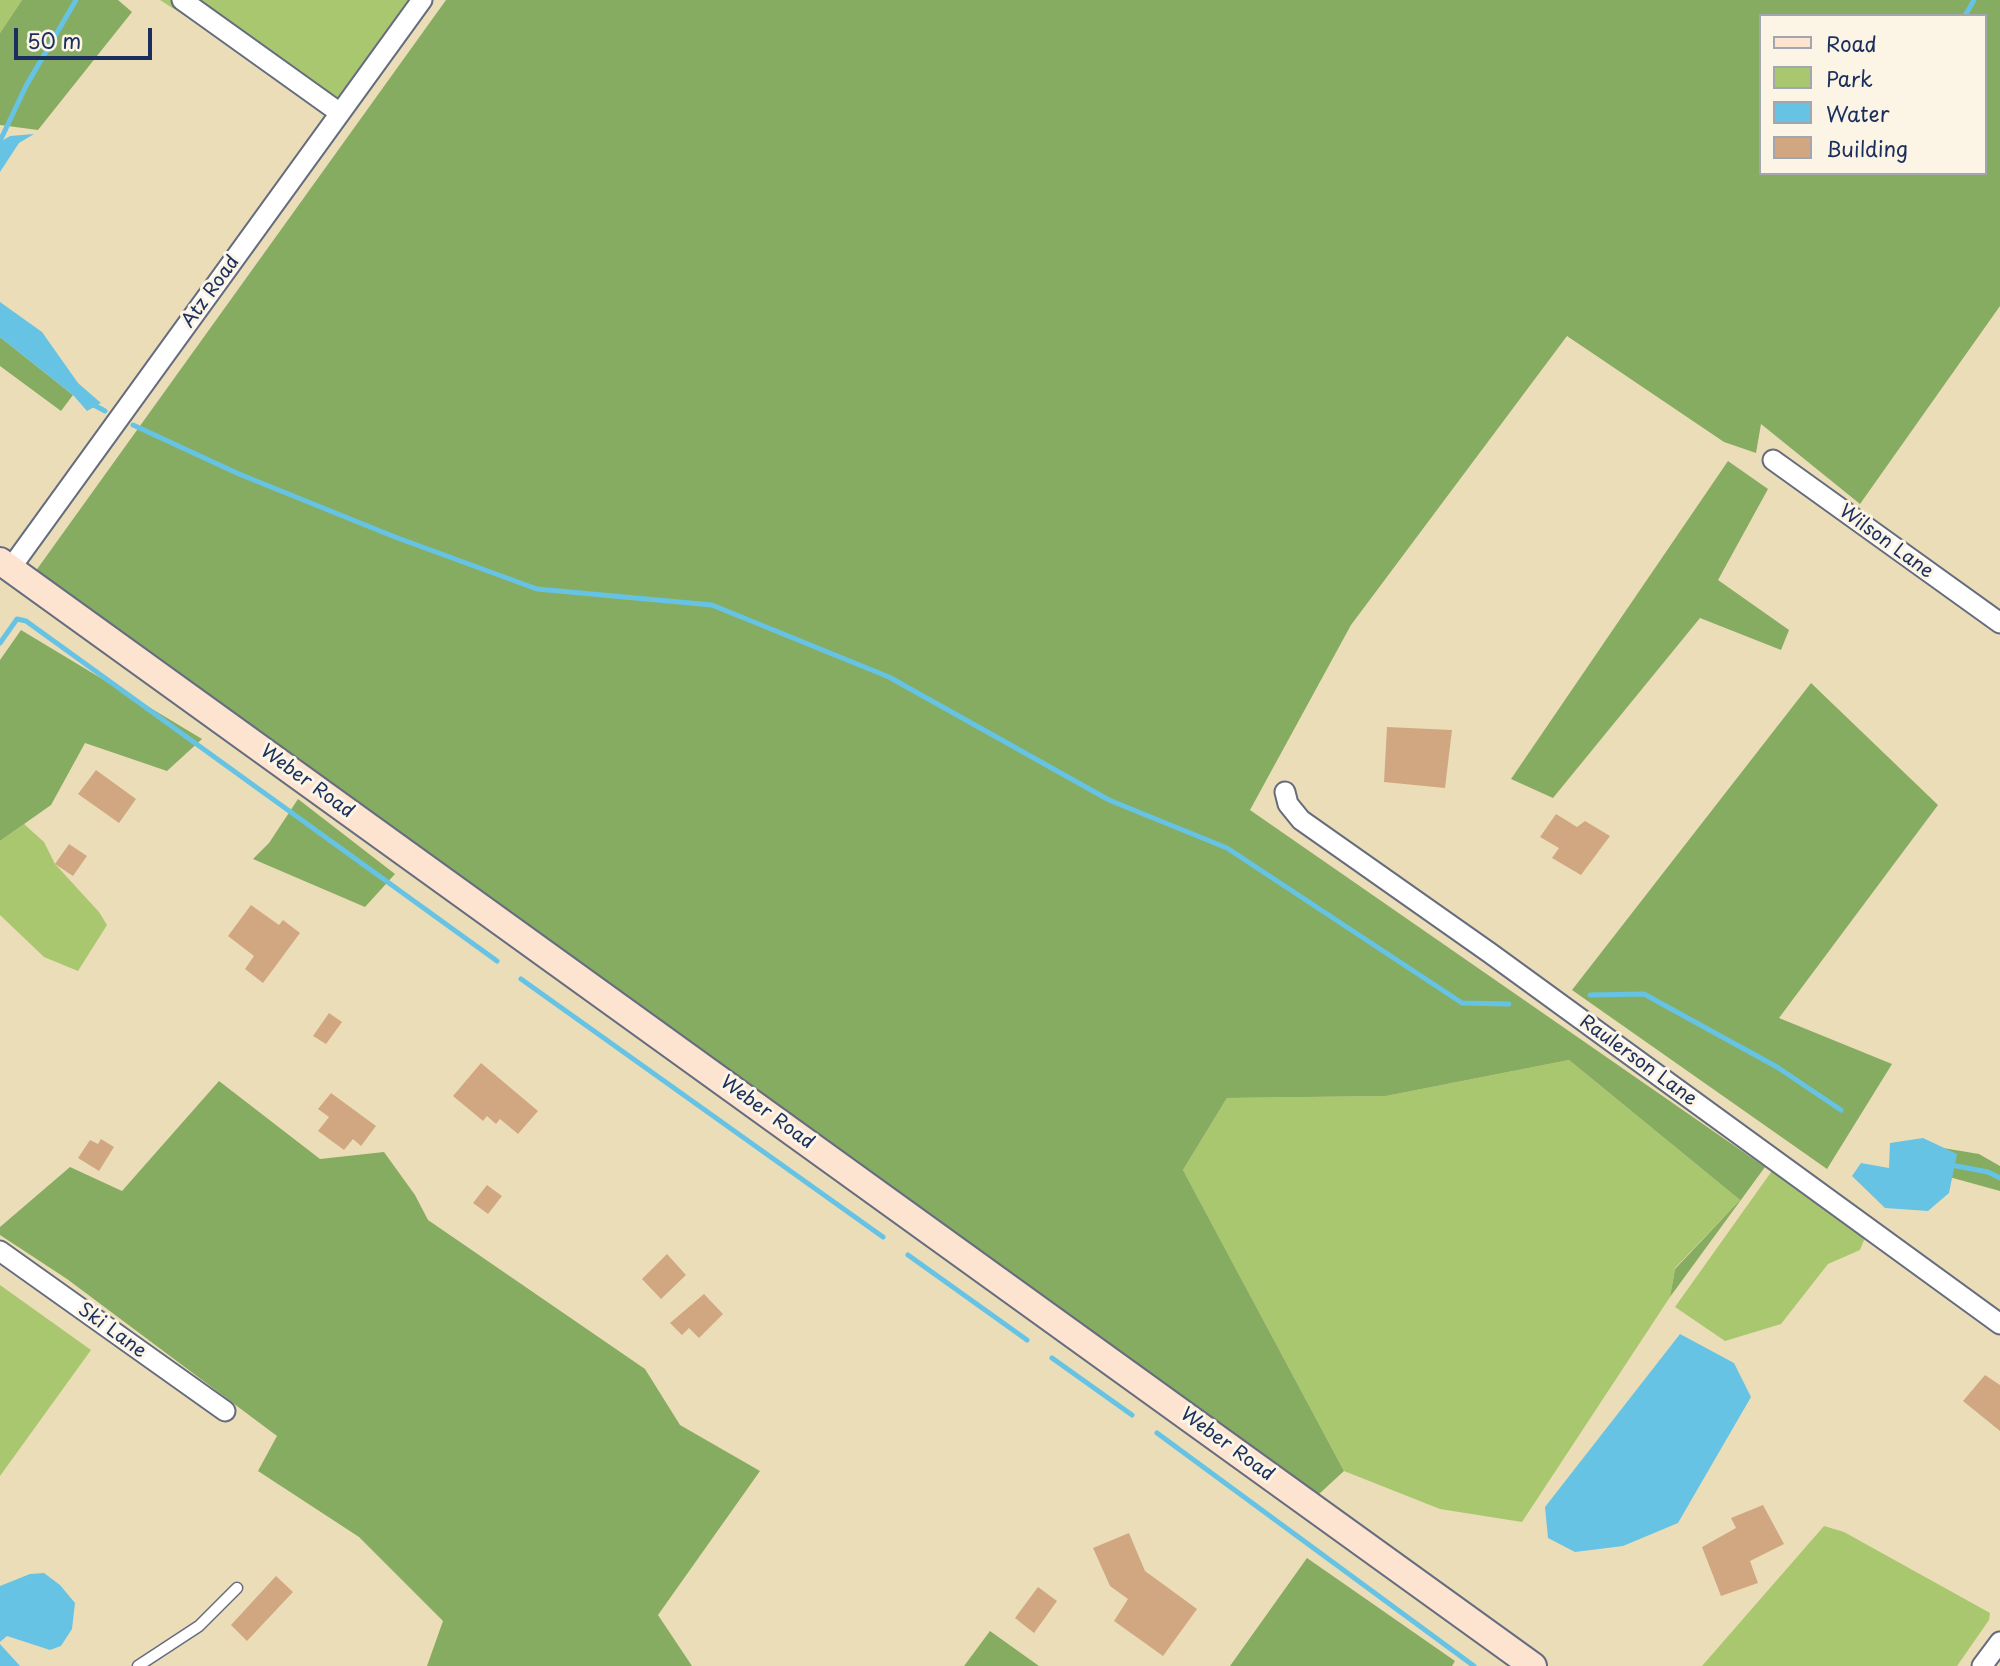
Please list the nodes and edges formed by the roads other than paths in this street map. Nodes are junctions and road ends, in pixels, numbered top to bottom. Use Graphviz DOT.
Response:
graph roads {
  1 [pos="182,0"];
  2 [pos="422,0"];
  3 [pos="340,113"];
  4 [pos="1773,460"];
  5 [pos="4,571"];
  6 [pos="2000,624"];
  7 [pos="1285,792"];
  8 [pos="0,1251"];
  9 [pos="2000,1324"];
  10 [pos="225,1412"];
  11 [pos="237,1588"];
  12 [pos="2000,1642"];
  13 [pos="138,1666"];
  14 [pos="1533,1666"];
  15 [pos="1982,1666"];
  1 -- 3 [label="street"];
  2 -- 3 [label="street, Atz Road"];
  3 -- 5 [label="street, Atz Road"];
  4 -- 6 [label="street, Wilson Lane"];
  5 -- 14 [label="street, Weber Road"];
  7 -- 9 [label="street, Raulerson Lane"];
  8 -- 10 [label="street, Ski Lane"];
  11 -- 13 [label="lane"];
  12 -- 15 [label="street"];
}
